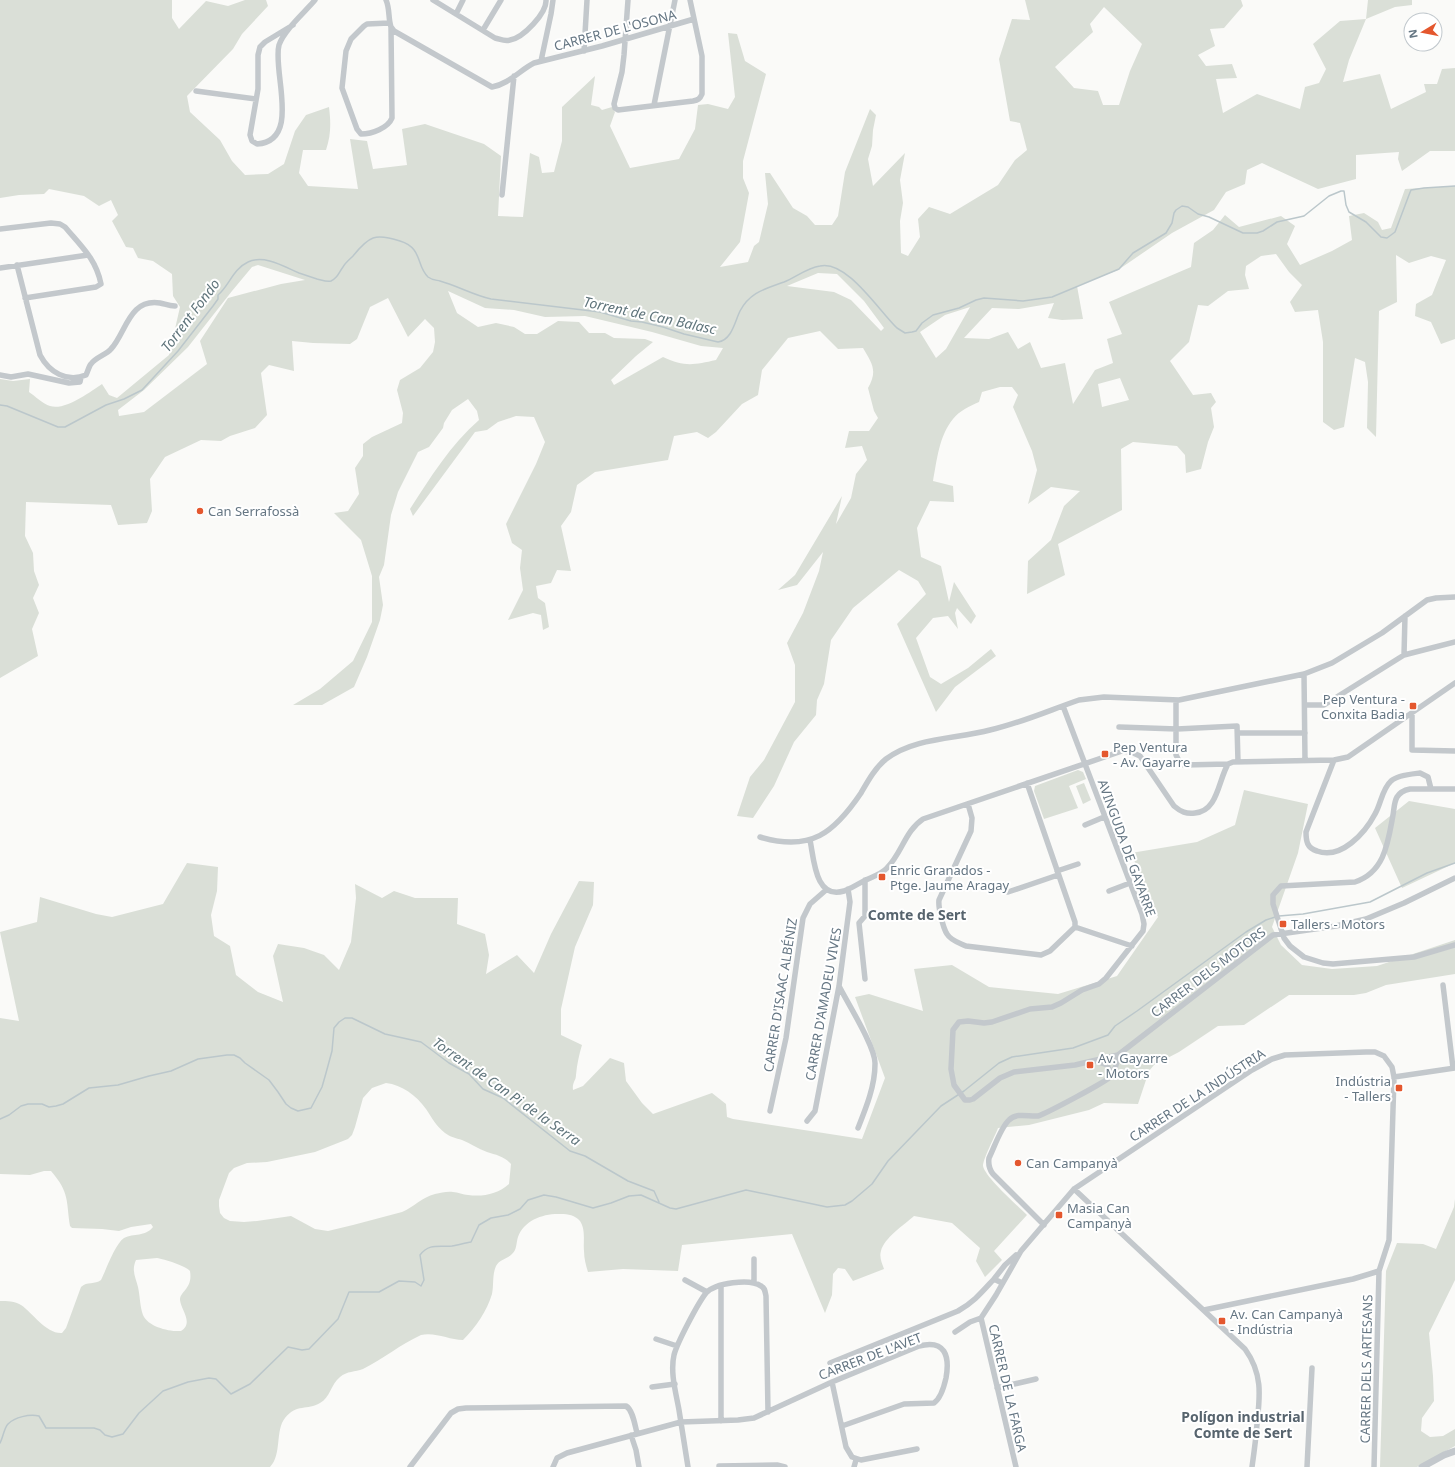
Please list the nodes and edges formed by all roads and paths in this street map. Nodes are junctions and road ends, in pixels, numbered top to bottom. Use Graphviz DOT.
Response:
graph roads {
  1 [pos="316,0"];
  2 [pos="386,0"];
  3 [pos="433,0"];
  4 [pos="464,0"];
  5 [pos="502,0"];
  6 [pos="546,0"];
  7 [pos="553,0"];
  8 [pos="587,0"];
  9 [pos="628,0"];
  10 [pos="676,0"];
  11 [pos="690,0"];
  12 [pos="456,14"];
  13 [pos="694,19"];
  14 [pos="293,25"];
  15 [pos="390,25"];
  16 [pos="670,26"];
  17 [pos="483,30"];
  18 [pos="625,39"];
  19 [pos="584,51"];
  20 [pos="541,61"];
  21 [pos="514,76"];
  22 [pos="196,91"];
  23 [pos="256,99"];
  24 [pos="654,105"];
  25 [pos="502,196"];
  26 [pos="0,229"];
  27 [pos="88,255"];
  28 [pos="17,265"];
  29 [pos="0,268"];
  30 [pos="25,298"];
  31 [pos="175,306"];
  32 [pos="0,375"];
  33 [pos="82,377"];
  34 [pos="1455,597"];
  35 [pos="1405,616"];
  36 [pos="1455,642"];
  37 [pos="1404,655"];
  38 [pos="1304,674"];
  39 [pos="1455,683"];
  40 [pos="1176,700"];
  41 [pos="1305,705"];
  42 [pos="1063,706"];
  43 [pos="1412,713"];
  44 [pos="1119,727"];
  45 [pos="1177,729"];
  46 [pos="1238,732"];
  47 [pos="1304,733"];
  48 [pos="1455,751"];
  49 [pos="1305,760"];
  50 [pos="1334,760"];
  51 [pos="1238,762"];
  52 [pos="1084,764"];
  53 [pos="1228,764"];
  54 [pos="1028,783"];
  55 [pos="1430,789"];
  56 [pos="1455,789"];
  57 [pos="968,804"];
  58 [pos="1104,817"];
  59 [pos="1085,825"];
  60 [pos="760,838"];
  61 [pos="810,840"];
  62 [pos="1078,864"];
  63 [pos="1057,873"];
  64 [pos="1455,878"];
  65 [pos="865,880"];
  66 [pos="1130,883"];
  67 [pos="848,889"];
  68 [pos="826,890"];
  69 [pos="1109,891"];
  70 [pos="1008,892"];
  71 [pos="1075,927"];
  72 [pos="1283,934"];
  73 [pos="1455,945"];
  74 [pos="1132,946"];
  75 [pos="865,979"];
  76 [pos="1443,985"];
  77 [pos="839,986"];
  78 [pos="1118,1055"];
  79 [pos="1095,1061"];
  80 [pos="1454,1068"];
  81 [pos="1394,1077"];
  82 [pos="1109,1078"];
  83 [pos="770,1111"];
  84 [pos="808,1121"];
  85 [pos="858,1128"];
  86 [pos="1074,1189"];
  87 [pos="1044,1225"];
  88 [pos="1021,1251"];
  89 [pos="754,1259"];
  90 [pos="1379,1271"];
  91 [pos="994,1279"];
  92 [pos="686,1280"];
  93 [pos="754,1282"];
  94 [pos="1002,1283"];
  95 [pos="721,1284"];
  96 [pos="707,1292"];
  97 [pos="1204,1310"];
  98 [pos="981,1318"];
  99 [pos="955,1332"];
  100 [pos="656,1339"];
  101 [pos="677,1346"];
  102 [pos="830,1364"];
  103 [pos="1312,1368"];
  104 [pos="1036,1379"];
  105 [pos="832,1382"];
  106 [pos="675,1384"];
  107 [pos="652,1387"];
  108 [pos="997,1388"];
  109 [pos="768,1412"];
  110 [pos="721,1421"];
  111 [pos="681,1422"];
  112 [pos="842,1426"];
  113 [pos="634,1434"];
  114 [pos="917,1449"];
  115 [pos="1455,1451"];
  116 [pos="856,1460"];
  117 [pos="719,1466"];
  118 [pos="410,1467"];
  119 [pos="553,1467"];
  120 [pos="639,1467"];
  121 [pos="688,1467"];
  122 [pos="785,1467"];
  123 [pos="854,1467"];
  124 [pos="1016,1467"];
  125 [pos="1252,1467"];
  126 [pos="1307,1467"];
  127 [pos="1374,1467"];
  128 [pos="1422,1467"];
  1 -- 14 [label="street"];
  2 -- 15 [label="street"];
  3 -- 12 [label="street"];
  4 -- 12 [label="street"];
  5 -- 17 [label="street"];
  6 -- 17 [label="street"];
  7 -- 20 [label="street"];
  8 -- 19 [label="street"];
  9 -- 18 [label="street"];
  10 -- 16 [label="street"];
  11 -- 13 [label="street"];
  12 -- 17 [label="street"];
  13 -- 16 [label="street, CARRER DE L'OSONA"];
  13 -- 24 [label="street"];
  14 -- 23 [label="street"];
  14 -- 23 [label="street"];
  15 -- 15 [label="street"];
  15 -- 21 [label="street, CARRER DE L'OSONA"];
  16 -- 18 [label="street, CARRER DE L'OSONA"];
  16 -- 24 [label="street"];
  18 -- 19 [label="street, CARRER DE L'OSONA"];
  18 -- 24 [label="street"];
  19 -- 20 [label="street, CARRER DE L'OSONA"];
  20 -- 21 [label="street, CARRER DE L'OSONA"];
  21 -- 25 [label="street"];
  22 -- 23 [label="street"];
  26 -- 27 [label="street"];
  27 -- 28 [label="street"];
  27 -- 30 [label="street"];
  28 -- 29 [label="street"];
  28 -- 30 [label="street"];
  30 -- 33 [label="street"];
  31 -- 33 [label="street"];
  32 -- 33 [label="street"];
  34 -- 35 [label="street"];
  35 -- 37 [label="street"];
  35 -- 38 [label="street"];
  36 -- 37 [label="street"];
  37 -- 41 [label="street"];
  38 -- 40 [label="street"];
  38 -- 41 [label="street"];
  39 -- 43 [label="street"];
  40 -- 42 [label="street"];
  40 -- 45 [label="street"];
  41 -- 47 [label="street"];
  42 -- 52 [label="street"];
  42 -- 61 [label="street"];
  43 -- 48 [label="street"];
  43 -- 50 [label="street"];
  44 -- 45 [label="street"];
  45 -- 46 [label="street"];
  45 -- 53 [label="street"];
  46 -- 47 [label="street"];
  46 -- 51 [label="street"];
  47 -- 49 [label="street"];
  49 -- 50 [label="street"];
  49 -- 51 [label="street"];
  50 -- 55 [label="street"];
  51 -- 53 [label="street"];
  52 -- 53 [label="street"];
  52 -- 54 [label="street"];
  52 -- 58 [label="street, AVINGUDA DE GAYARRE"];
  54 -- 57 [label="street"];
  54 -- 63 [label="street"];
  55 -- 56 [label="street"];
  55 -- 72 [label="street"];
  57 -- 65 [label="street"];
  57 -- 71 [label="street"];
  58 -- 59 [label="street"];
  58 -- 66 [label="street, AVINGUDA DE GAYARRE"];
  60 -- 61 [label="street"];
  61 -- 68 [label="street"];
  62 -- 63 [label="street"];
  63 -- 70 [label="street"];
  63 -- 71 [label="street"];
  64 -- 72 [label="street, CARRER DELS MOTORS"];
  65 -- 67 [label="street"];
  65 -- 75 [label="street"];
  66 -- 69 [label="street"];
  66 -- 74 [label="street, AVINGUDA DE GAYARRE"];
  67 -- 68 [label="street"];
  67 -- 77 [label="street, CARRER D'AMADEU VIVES"];
  68 -- 83 [label="street, CARRER D'ISAAC ALBÉNIZ"];
  71 -- 74 [label="street"];
  72 -- 73 [label="street"];
  72 -- 78 [label="street, CARRER DELS MOTORS"];
  74 -- 79 [label="street, AVINGUDA DE GAYARRE"];
  76 -- 80 [label="street"];
  77 -- 84 [label="street, CARRER D'AMADEU VIVES"];
  77 -- 85 [label="street"];
  78 -- 79 [label="street, AVINGUDA DE GAYARRE"];
  78 -- 82 [label="street"];
  79 -- 82 [label="street"];
  80 -- 81 [label="street"];
  81 -- 86 [label="street, CARRER DE LA INDÚSTRIA"];
  81 -- 90 [label="street, CARRER DE LA INDÚSTRIA"];
  82 -- 87 [label="street"];
  86 -- 87 [label="street, CARRER DE LA INDÚSTRIA"];
  86 -- 97 [label="street"];
  87 -- 88 [label="street, CARRER DE LA INDÚSTRIA"];
  88 -- 91 [label="street, CARRER DE LA INDÚSTRIA"];
  88 -- 94 [label="street, CARRER DE LA INDÚSTRIA"];
  89 -- 93 [label="street"];
  90 -- 97 [label="street"];
  90 -- 127 [label="street, CARRER DELS ARTESANS"];
  91 -- 94 [label="street"];
  91 -- 102 [label="street, CARRER DE LA INDÚSTRIA"];
  92 -- 96 [label="street"];
  93 -- 95 [label="street"];
  93 -- 109 [label="street"];
  94 -- 98 [label="street, CARRER DE LA INDÚSTRIA"];
  95 -- 96 [label="street"];
  95 -- 110 [label="street"];
  96 -- 101 [label="street"];
  97 -- 125 [label="street"];
  98 -- 99 [label="street, CARRER DE LA FARGA"];
  98 -- 108 [label="street, CARRER DE LA FARGA"];
  100 -- 101 [label="street"];
  101 -- 106 [label="street"];
  103 -- 126 [label="street"];
  104 -- 108 [label="street"];
  105 -- 109 [label="street, CARRER DE L'AVET"];
  105 -- 112 [label="street"];
  105 -- 112 [label="street, CARRER DE L'AVET"];
  106 -- 107 [label="street"];
  106 -- 111 [label="street"];
  108 -- 124 [label="street, CARRER DE LA FARGA"];
  109 -- 110 [label="street, CARRER DE L'AVET"];
  110 -- 111 [label="street, CARRER DE L'AVET"];
  111 -- 113 [label="street, CARRER DE L'AVET"];
  111 -- 121 [label="street"];
  112 -- 116 [label="street"];
  113 -- 118 [label="street"];
  113 -- 119 [label="street, CARRER DE L'AVET"];
  113 -- 120 [label="street"];
  114 -- 116 [label="street"];
  115 -- 128 [label="street"];
  116 -- 123 [label="street"];
  117 -- 122 [label="street"];
}
